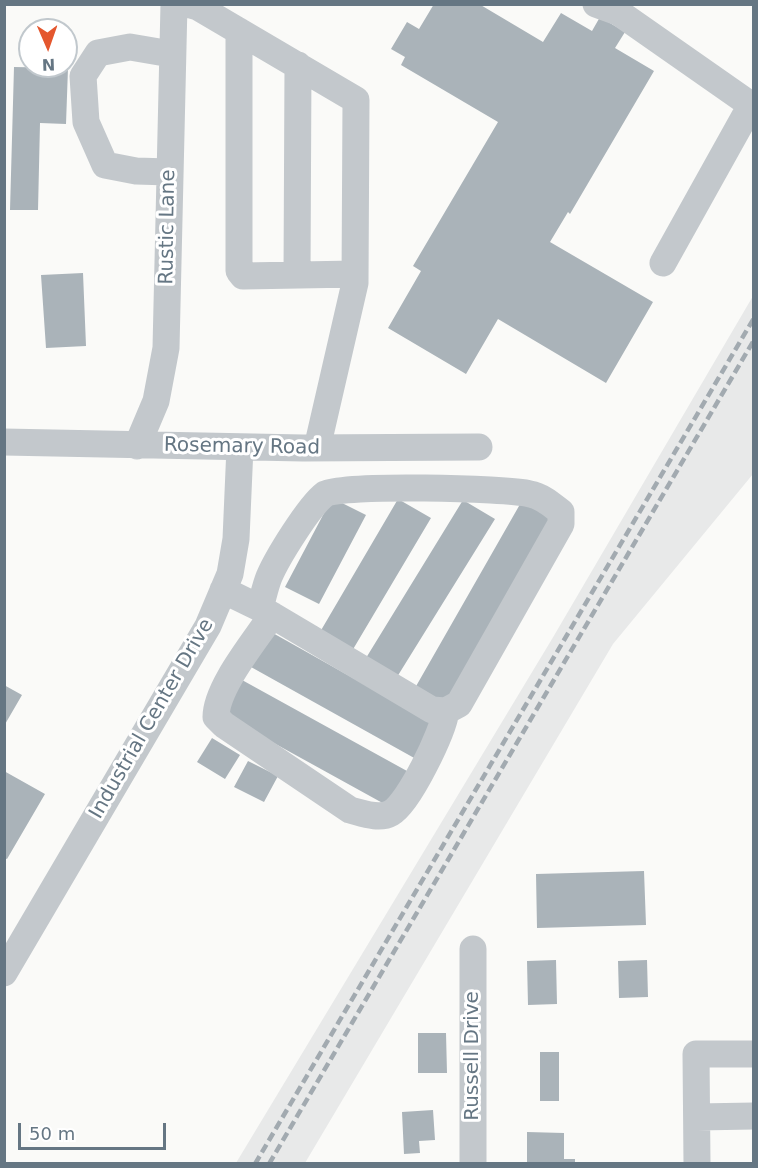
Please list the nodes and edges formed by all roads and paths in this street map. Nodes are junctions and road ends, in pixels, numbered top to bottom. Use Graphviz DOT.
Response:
graph roads {
  1 [pos="174,4"];
  2 [pos="187,4"];
  3 [pos="596,4"];
  4 [pos="239,31"];
  5 [pos="171,54"];
  6 [pos="298,65"];
  7 [pos="169,172"];
  8 [pos="663,263"];
  9 [pos="355,274"];
  10 [pos="297,275"];
  11 [pos="4,442"];
  12 [pos="137,446"];
  13 [pos="240,447"];
  14 [pos="479,447"];
  15 [pos="317,448"];
  16 [pos="223,590"];
  17 [pos="266,612"];
  18 [pos="446,711"];
  19 [pos="16,932"];
  20 [pos="473,949"];
  21 [pos="4,973"];
  22 [pos="753,1054"];
  23 [pos="753,1116"];
  24 [pos="697,1117"];
  25 [pos="474,1164"];
  26 [pos="697,1164"];
  1 -- 5 [label="street, Rustic Lane"];
  2 -- 4 [label="street"];
  3 -- 8 [label="street"];
  4 -- 6 [label="street"];
  4 -- 10 [label="street"];
  5 -- 7 [label="street, Rustic Lane"];
  5 -- 7 [label="street"];
  6 -- 9 [label="street"];
  6 -- 10 [label="street"];
  7 -- 12 [label="street, Rustic Lane"];
  9 -- 10 [label="street"];
  9 -- 15 [label="street"];
  11 -- 12 [label="street, Rosemary Road"];
  12 -- 13 [label="street, Rosemary Road"];
  13 -- 15 [label="street, Rosemary Road"];
  13 -- 16 [label="street, Industrial Center Drive"];
  14 -- 15 [label="street, Rosemary Road"];
  16 -- 17 [label="street"];
  16 -- 19 [label="street, Industrial Center Drive"];
  17 -- 18 [label="street"];
  17 -- 18 [label="street"];
  17 -- 18 [label="street"];
  19 -- 21 [label="street, Industrial Center Drive"];
  20 -- 25 [label="street, Russell Drive"];
  22 -- 24 [label="street"];
  23 -- 24 [label="street"];
  24 -- 26 [label="street"];
}
